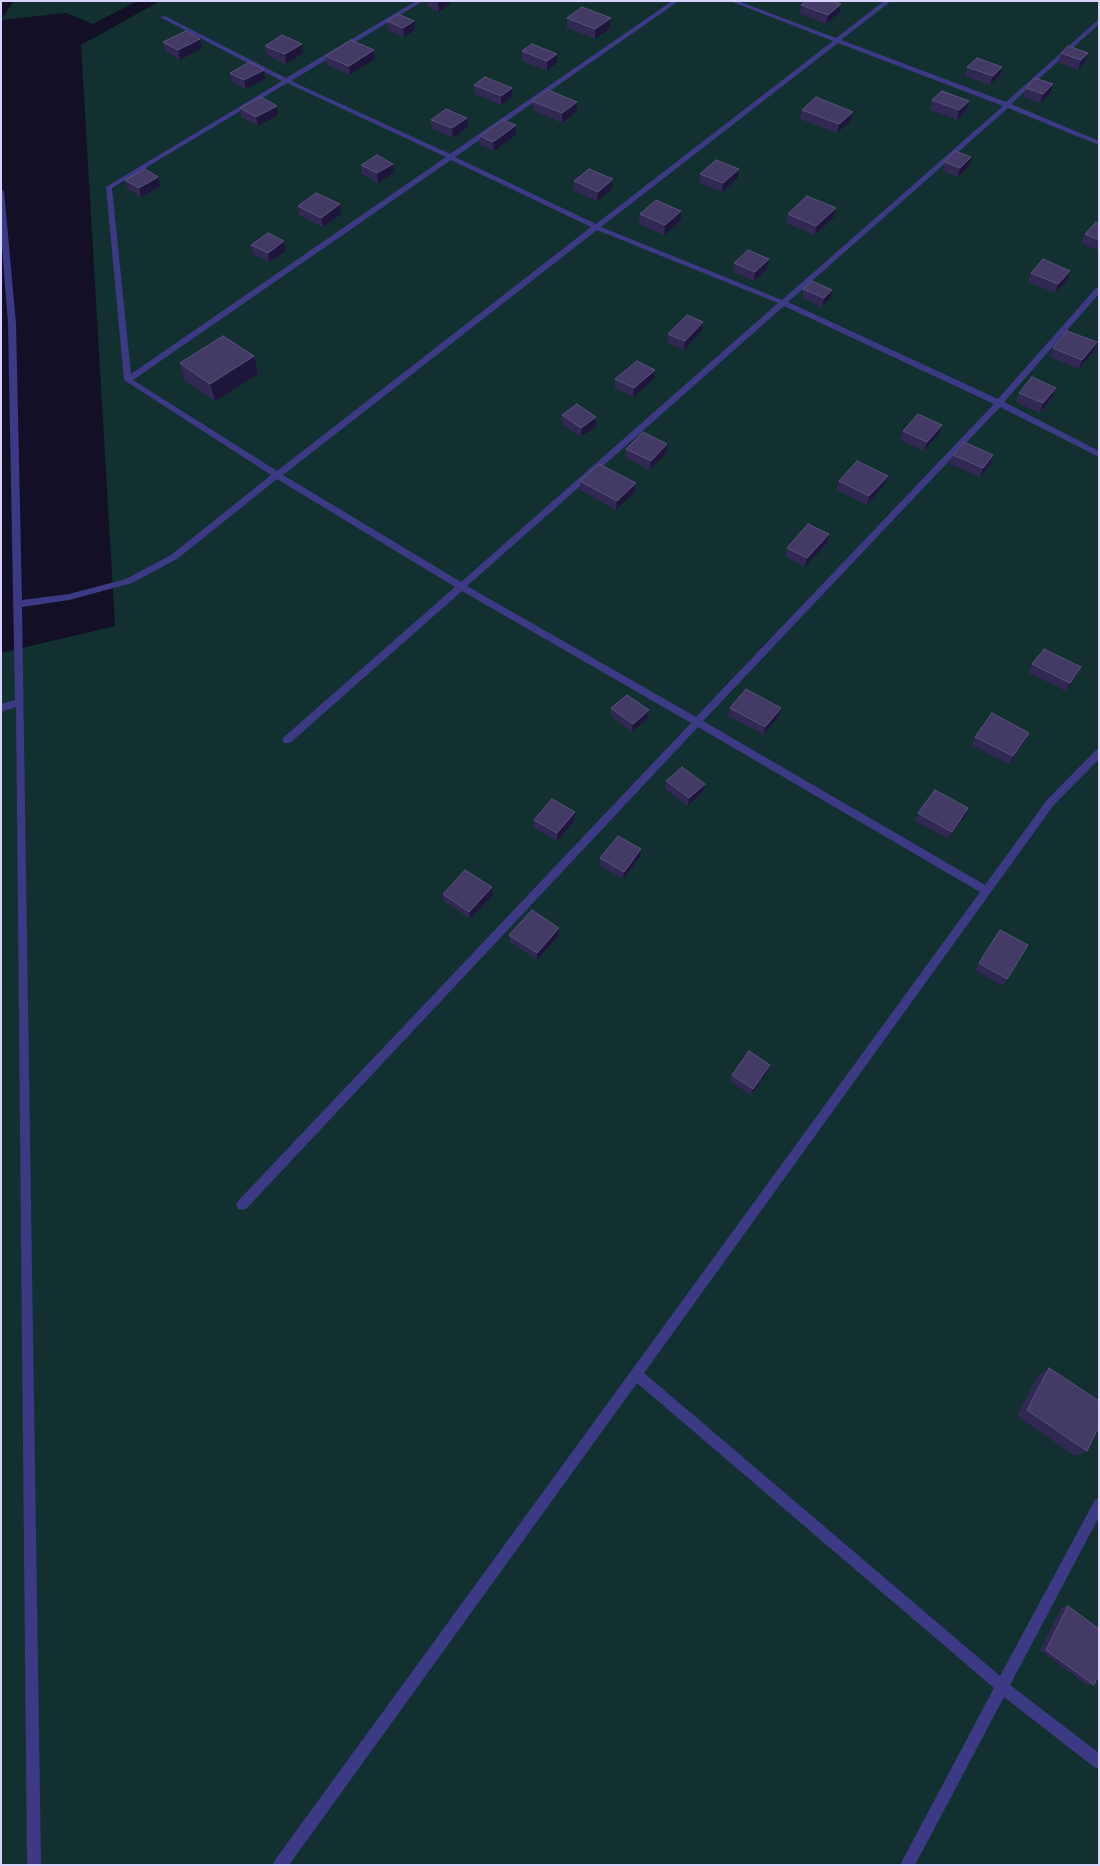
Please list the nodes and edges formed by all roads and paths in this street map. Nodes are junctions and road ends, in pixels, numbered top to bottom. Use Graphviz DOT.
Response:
graph roads {
  1 [pos="420,1"];
  2 [pos="676,1"];
  3 [pos="733,1"];
  4 [pos="888,1"];
  5 [pos="163,17"];
  6 [pos="1099,21"];
  7 [pos="836,41"];
  8 [pos="287,81"];
  9 [pos="1007,105"];
  10 [pos="1099,143"];
  11 [pos="451,157"];
  12 [pos="1,191"];
  13 [pos="596,227"];
  14 [pos="1099,290"];
  15 [pos="783,303"];
  16 [pos="128,380"];
  17 [pos="999,403"];
  18 [pos="1099,454"];
  19 [pos="277,475"];
  20 [pos="461,586"];
  21 [pos="18,604"];
  22 [pos="20,702"];
  23 [pos="1,708"];
  24 [pos="697,722"];
  25 [pos="287,740"];
  26 [pos="1099,753"];
  27 [pos="986,891"];
  28 [pos="242,1205"];
  29 [pos="636,1374"];
  30 [pos="1099,1504"];
  31 [pos="1001,1686"];
  32 [pos="1099,1762"];
  33 [pos="34,1865"];
  34 [pos="280,1865"];
  35 [pos="907,1865"];
  1 -- 8 [label="street"];
  2 -- 11 [label="street"];
  3 -- 7 [label="street"];
  4 -- 7 [label="street"];
  5 -- 8 [label="street"];
  6 -- 9 [label="street"];
  7 -- 9 [label="street"];
  7 -- 13 [label="street"];
  8 -- 11 [label="street"];
  8 -- 16 [label="street"];
  9 -- 10 [label="street"];
  9 -- 15 [label="street"];
  11 -- 13 [label="street"];
  11 -- 16 [label="street"];
  12 -- 21 [label="street"];
  13 -- 15 [label="street"];
  13 -- 19 [label="street"];
  14 -- 17 [label="street"];
  15 -- 17 [label="street"];
  15 -- 20 [label="street"];
  16 -- 19 [label="street"];
  17 -- 18 [label="street"];
  17 -- 24 [label="street"];
  19 -- 20 [label="street"];
  19 -- 21 [label="street"];
  20 -- 24 [label="street"];
  20 -- 25 [label="street"];
  21 -- 22 [label="street"];
  22 -- 23 [label="street"];
  22 -- 33 [label="street"];
  24 -- 27 [label="street"];
  24 -- 28 [label="street"];
  26 -- 27 [label="street"];
  27 -- 29 [label="street"];
  29 -- 31 [label="street"];
  29 -- 34 [label="street"];
  30 -- 31 [label="street"];
  31 -- 32 [label="street"];
  31 -- 35 [label="street"];
}
